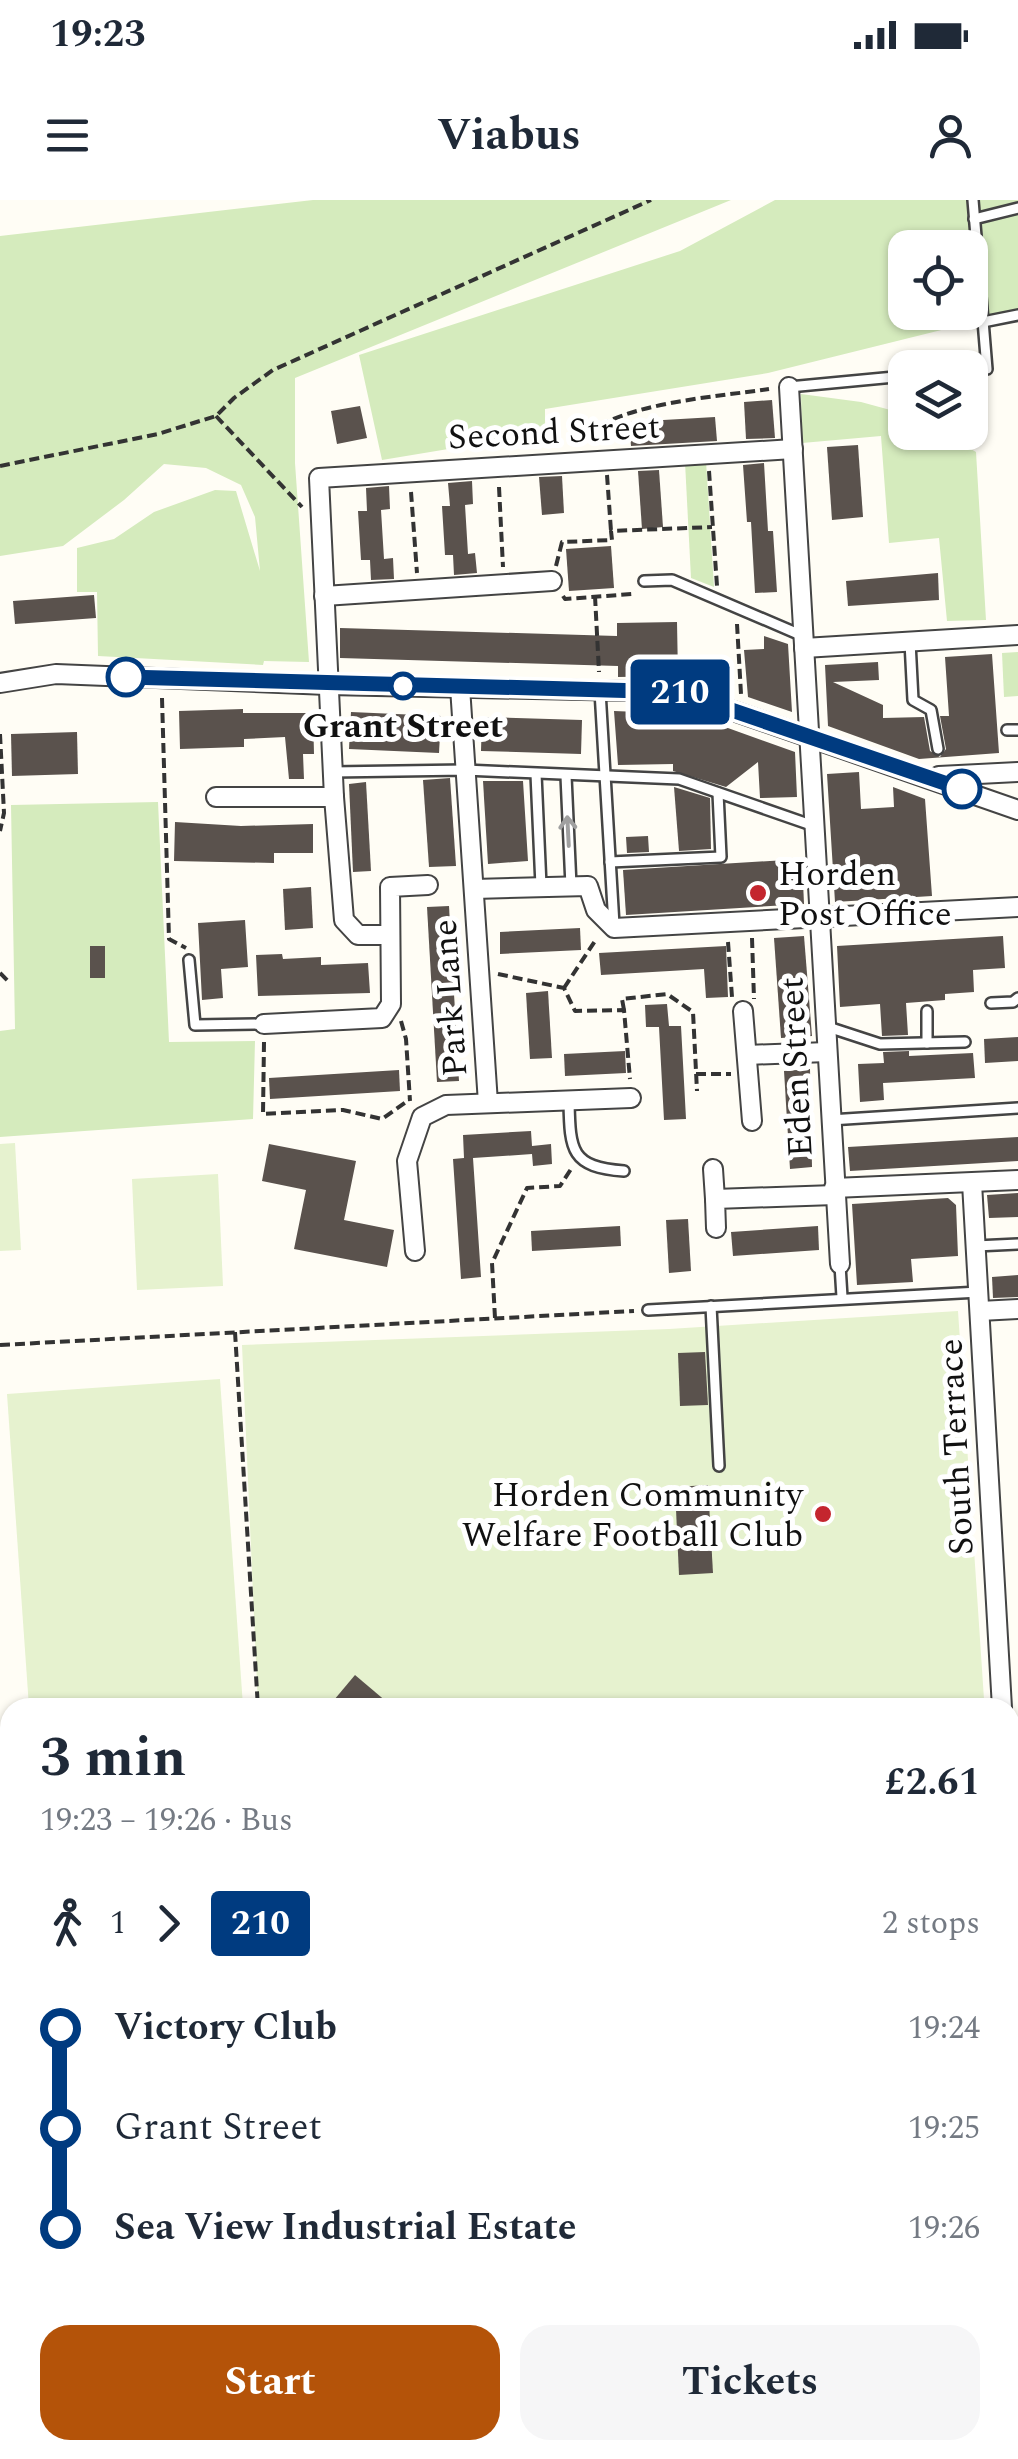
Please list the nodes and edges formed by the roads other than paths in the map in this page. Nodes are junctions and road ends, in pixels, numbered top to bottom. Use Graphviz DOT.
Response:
graph roads {
  1 [pos="973,200"];
  2 [pos="1018,208"];
  3 [pos="974,219"];
  4 [pos="975,230"];
  5 [pos="1018,315"];
  6 [pos="988,321"];
  7 [pos="888,377"];
  8 [pos="789,386"];
  9 [pos="792,449"];
  10 [pos="644,581"];
  11 [pos="552,582"];
  12 [pos="324,596"];
  13 [pos="1018,635"];
  14 [pos="803,642"];
  15 [pos="910,642"];
  16 [pos="0,683"];
  17 [pos="328,684"];
  18 [pos="460,687"];
  19 [pos="600,690"];
  20 [pos="809,738"];
  21 [pos="938,749"];
  22 [pos="465,770"];
  23 [pos="332,772"];
  24 [pos="1018,772"];
  25 [pos="536,774"];
  26 [pos="566,776"];
  27 [pos="928,776"];
  28 [pos="605,778"];
  29 [pos="718,793"];
  30 [pos="216,797"];
  31 [pos="334,797"];
  32 [pos="1018,810"];
  33 [pos="814,826"];
  34 [pos="610,862"];
  35 [pos="428,885"];
  36 [pos="571,886"];
  37 [pos="541,887"];
  38 [pos="474,889"];
  39 [pos="1018,907"];
  40 [pos="819,918"];
  41 [pos="611,925"];
  42 [pos="389,935"];
  43 [pos="188,960"];
  44 [pos="1018,998"];
  45 [pos="990,1003"];
  46 [pos="740,1007"];
  47 [pos="927,1012"];
  48 [pos="264,1024"];
  49 [pos="825,1026"];
  50 [pos="965,1042"];
  51 [pos="927,1043"];
  52 [pos="827,1052"];
  53 [pos="748,1065"];
  54 [pos="632,1098"];
  55 [pos="569,1102"];
  56 [pos="488,1103"];
  57 [pos="1018,1108"];
  58 [pos="830,1120"];
  59 [pos="752,1121"];
  60 [pos="714,1169"];
  61 [pos="624,1171"];
  62 [pos="1018,1180"];
  63 [pos="972,1183"];
  64 [pos="835,1191"];
  65 [pos="716,1199"];
  66 [pos="716,1228"];
  67 [pos="1018,1244"];
  68 [pos="976,1246"];
  69 [pos="414,1251"];
  70 [pos="840,1264"];
  71 [pos="842,1298"];
  72 [pos="979,1302"];
  73 [pos="711,1306"];
  74 [pos="1018,1309"];
  75 [pos="648,1310"];
  76 [pos="719,1466"];
  77 [pos="1001,1698"];
  1 -- 3 [label="lane"];
  2 -- 3 [label="lane"];
  3 -- 4 [label="lane"];
  5 -- 6 [label="lane"];
  7 -- 8 [label="lane"];
  8 -- 9 [label="street, Eden Street"];
  9 -- 12 [label="street, Second Street"];
  9 -- 14 [label="street, Eden Street"];
  10 -- 14 [label="lane"];
  11 -- 12 [label="street"];
  12 -- 17 [label="street"];
  13 -- 15 [label="street"];
  14 -- 15 [label="street"];
  14 -- 20 [label="street, Eden Street"];
  15 -- 21 [label="lane"];
  16 -- 17 [label="street"];
  17 -- 18 [label="street"];
  17 -- 23 [label="street"];
  18 -- 19 [label="street"];
  18 -- 22 [label="street"];
  19 -- 20 [label="street"];
  19 -- 28 [label="lane"];
  20 -- 27 [label="street"];
  20 -- 33 [label="street, Eden Street"];
  22 -- 23 [label="lane"];
  22 -- 25 [label="lane"];
  22 -- 38 [label="street"];
  23 -- 31 [label="street"];
  24 -- 27 [label="street"];
  25 -- 26 [label="lane"];
  25 -- 37 [label="lane"];
  26 -- 28 [label="lane"];
  36 -- 26 [label="lane, one-way"];
  27 -- 32 [label="street"];
  28 -- 29 [label="lane"];
  28 -- 34 [label="lane"];
  29 -- 33 [label="lane"];
  29 -- 34 [label="lane"];
  30 -- 31 [label="street"];
  31 -- 42 [label="street"];
  33 -- 40 [label="street, Eden Street"];
  34 -- 41 [label="lane"];
  35 -- 42 [label="street"];
  36 -- 37 [label="street"];
  36 -- 41 [label="street"];
  37 -- 38 [label="street"];
  38 -- 56 [label="street, Park Lane"];
  39 -- 40 [label="street"];
  40 -- 41 [label="street"];
  40 -- 49 [label="street, Eden Street"];
  42 -- 48 [label="street"];
  43 -- 48 [label="lane"];
  44 -- 45 [label="lane"];
  46 -- 53 [label="street"];
  47 -- 51 [label="lane"];
  49 -- 51 [label="lane"];
  49 -- 52 [label="street, Eden Street"];
  50 -- 51 [label="lane"];
  52 -- 53 [label="street"];
  52 -- 58 [label="street, Eden Street"];
  53 -- 59 [label="street"];
  54 -- 55 [label="street, Park Lane"];
  55 -- 56 [label="street, Park Lane"];
  55 -- 61 [label="lane"];
  56 -- 69 [label="street, Park Lane"];
  57 -- 58 [label="lane"];
  58 -- 64 [label="street, Eden Street"];
  60 -- 65 [label="street"];
  62 -- 63 [label="street"];
  63 -- 64 [label="street"];
  63 -- 68 [label="street, South Terrace"];
  64 -- 65 [label="street"];
  64 -- 70 [label="street, Eden Street"];
  65 -- 66 [label="street"];
  67 -- 68 [label="lane"];
  68 -- 72 [label="street, South Terrace"];
  70 -- 71 [label="lane"];
  71 -- 72 [label="lane"];
  71 -- 73 [label="lane"];
  72 -- 74 [label="street"];
  72 -- 77 [label="street, South Terrace"];
  73 -- 75 [label="lane"];
  73 -- 76 [label="lane"];
}
